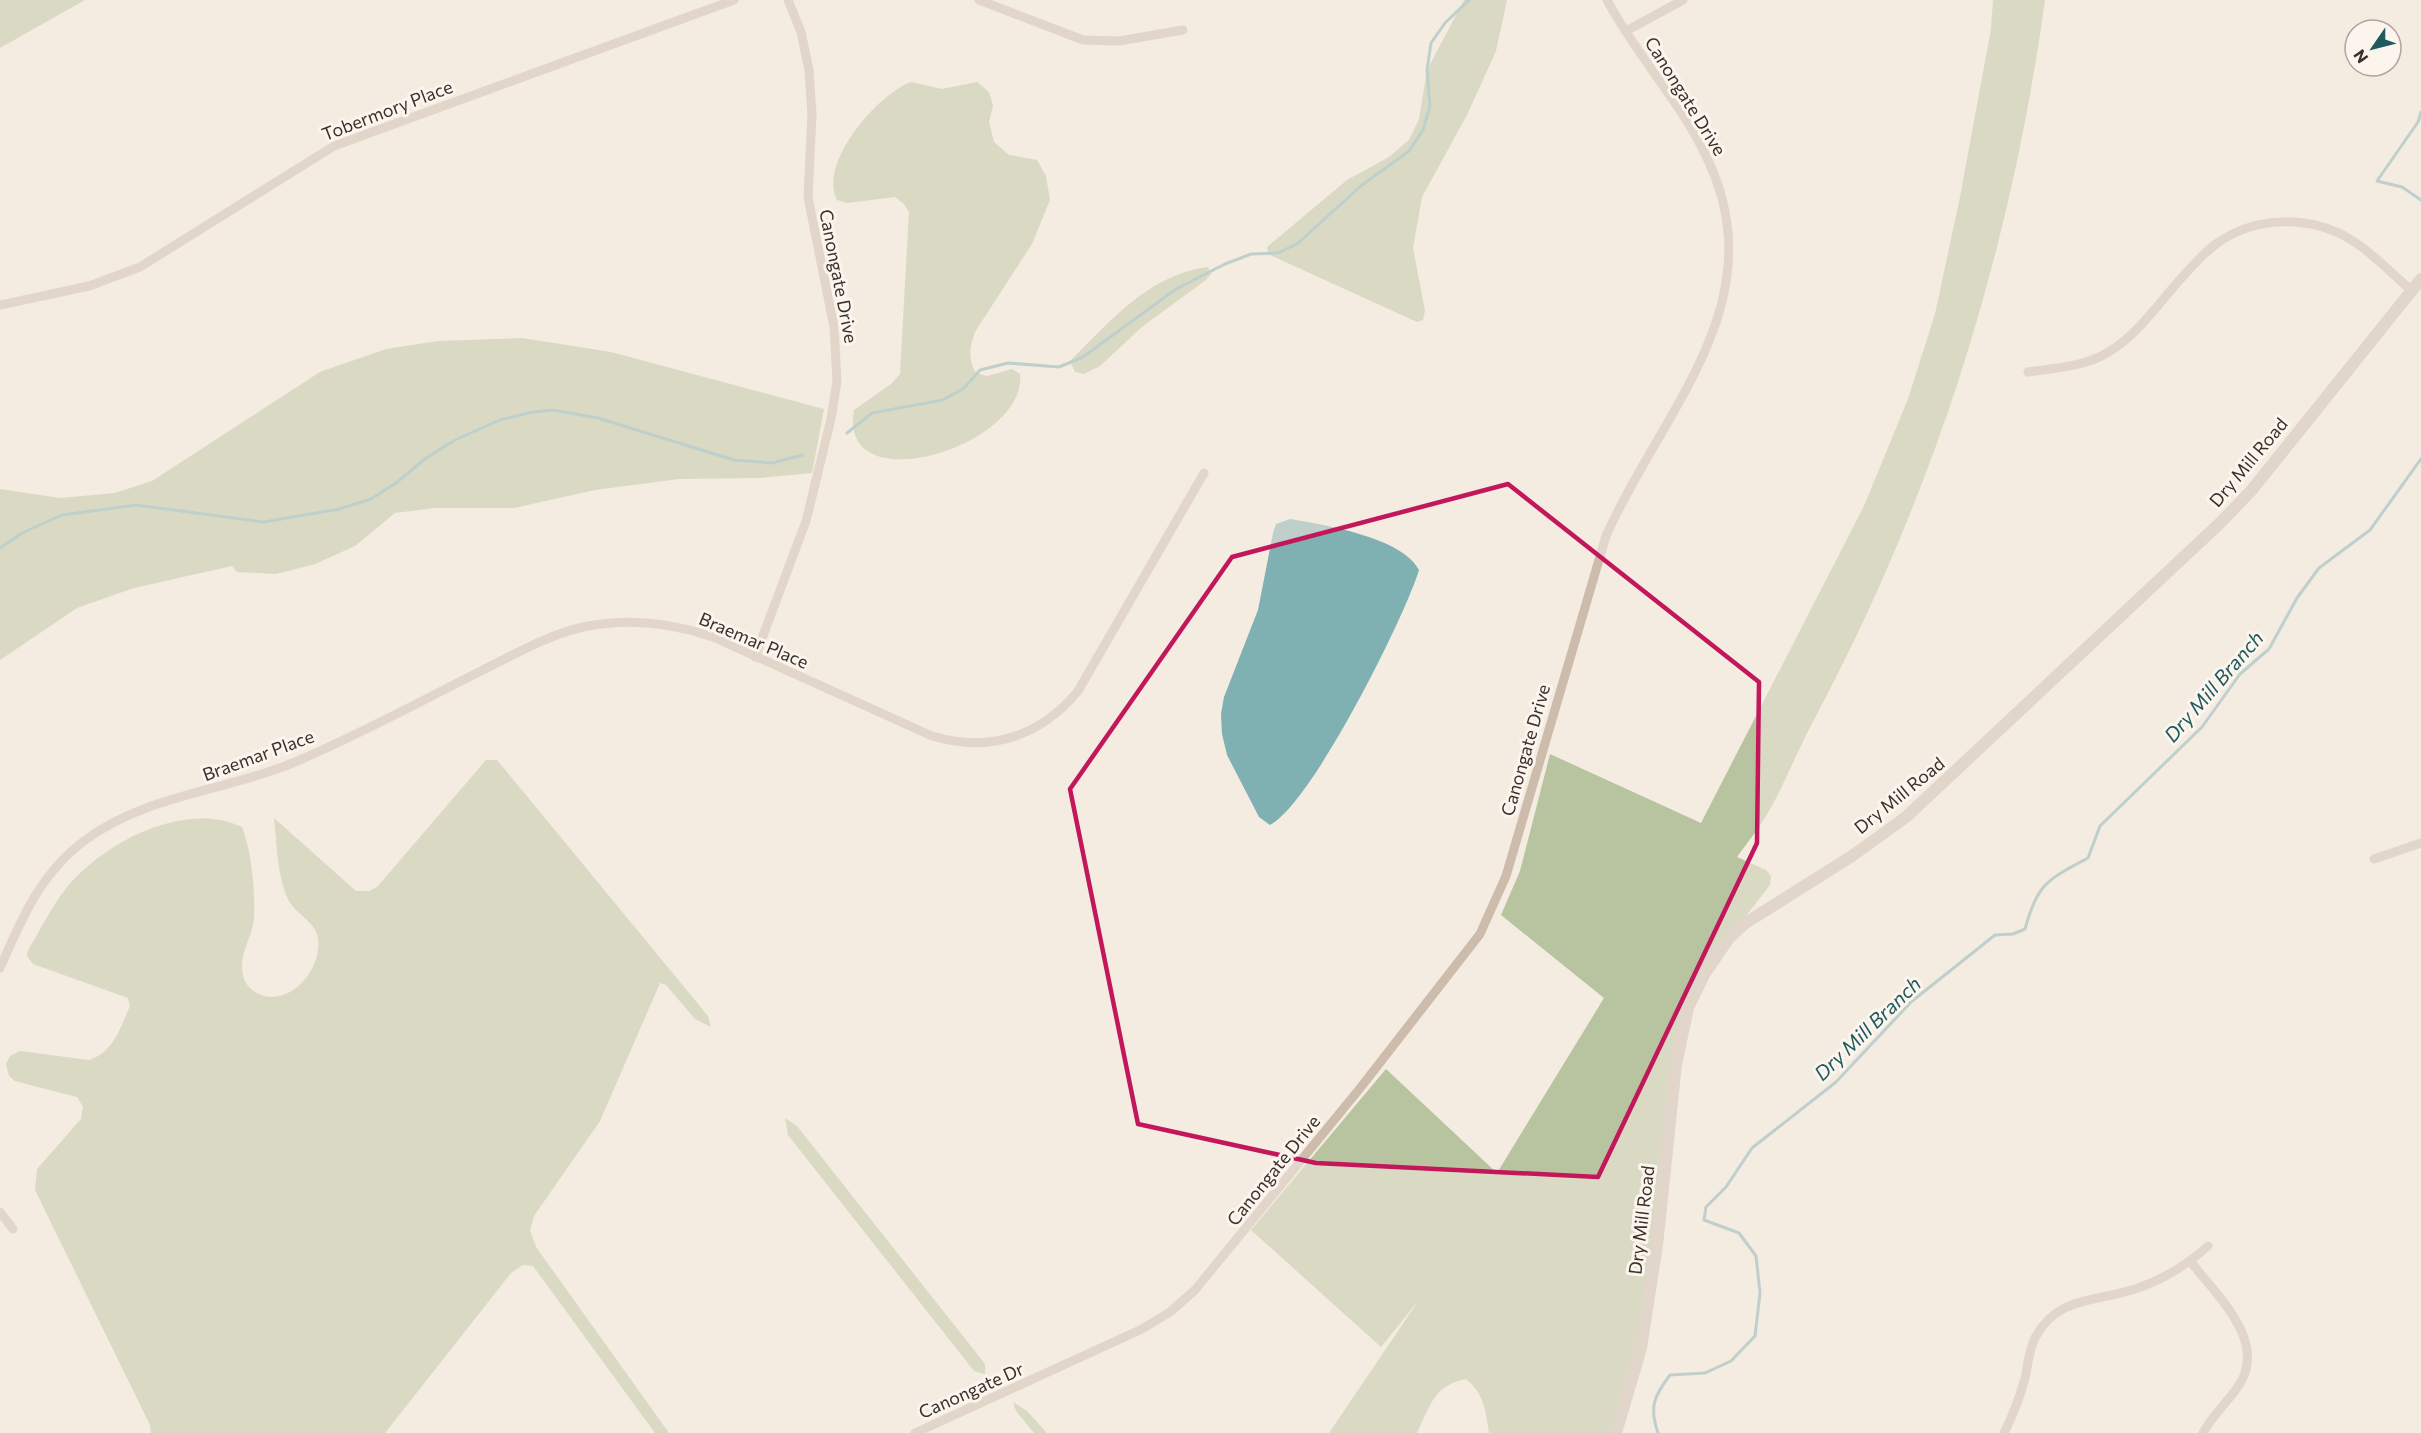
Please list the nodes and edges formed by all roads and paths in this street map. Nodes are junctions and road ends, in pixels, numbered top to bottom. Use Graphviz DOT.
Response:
graph roads {
  1 [pos="734,0"];
  2 [pos="788,0"];
  3 [pos="978,0"];
  4 [pos="1607,0"];
  5 [pos="1683,0"];
  6 [pos="1183,30"];
  7 [pos="1626,31"];
  8 [pos="2421,279"];
  9 [pos="2412,291"];
  10 [pos="0,305"];
  11 [pos="2028,372"];
  12 [pos="1204,472"];
  13 [pos="755,657"];
  14 [pos="2421,843"];
  15 [pos="2374,859"];
  16 [pos="0,968"];
  17 [pos="0,1212"];
  18 [pos="13,1229"];
  19 [pos="2208,1246"];
  20 [pos="2191,1262"];
  21 [pos="1040,1376"];
  22 [pos="915,1433"];
  23 [pos="1616,1433"];
  24 [pos="2004,1433"];
  25 [pos="2203,1433"];
  1 -- 10 [label="street, Tobermory Place"];
  2 -- 13 [label="street, Canongate Drive"];
  3 -- 6 [label="street"];
  4 -- 7 [label="street, Canongate Drive"];
  5 -- 7 [label="street"];
  7 -- 21 [label="street, Canongate Drive"];
  8 -- 9 [label="street, Dry Mill Road"];
  9 -- 11 [label="street"];
  9 -- 23 [label="street, Dry Mill Road"];
  12 -- 13 [label="street, Braemar Place"];
  13 -- 16 [label="street, Braemar Place"];
  14 -- 15 [label="street"];
  17 -- 18 [label="street"];
  19 -- 20 [label="street"];
  20 -- 24 [label="street"];
  20 -- 25 [label="street"];
  21 -- 22 [label="street, Canongate Dr"];
}
